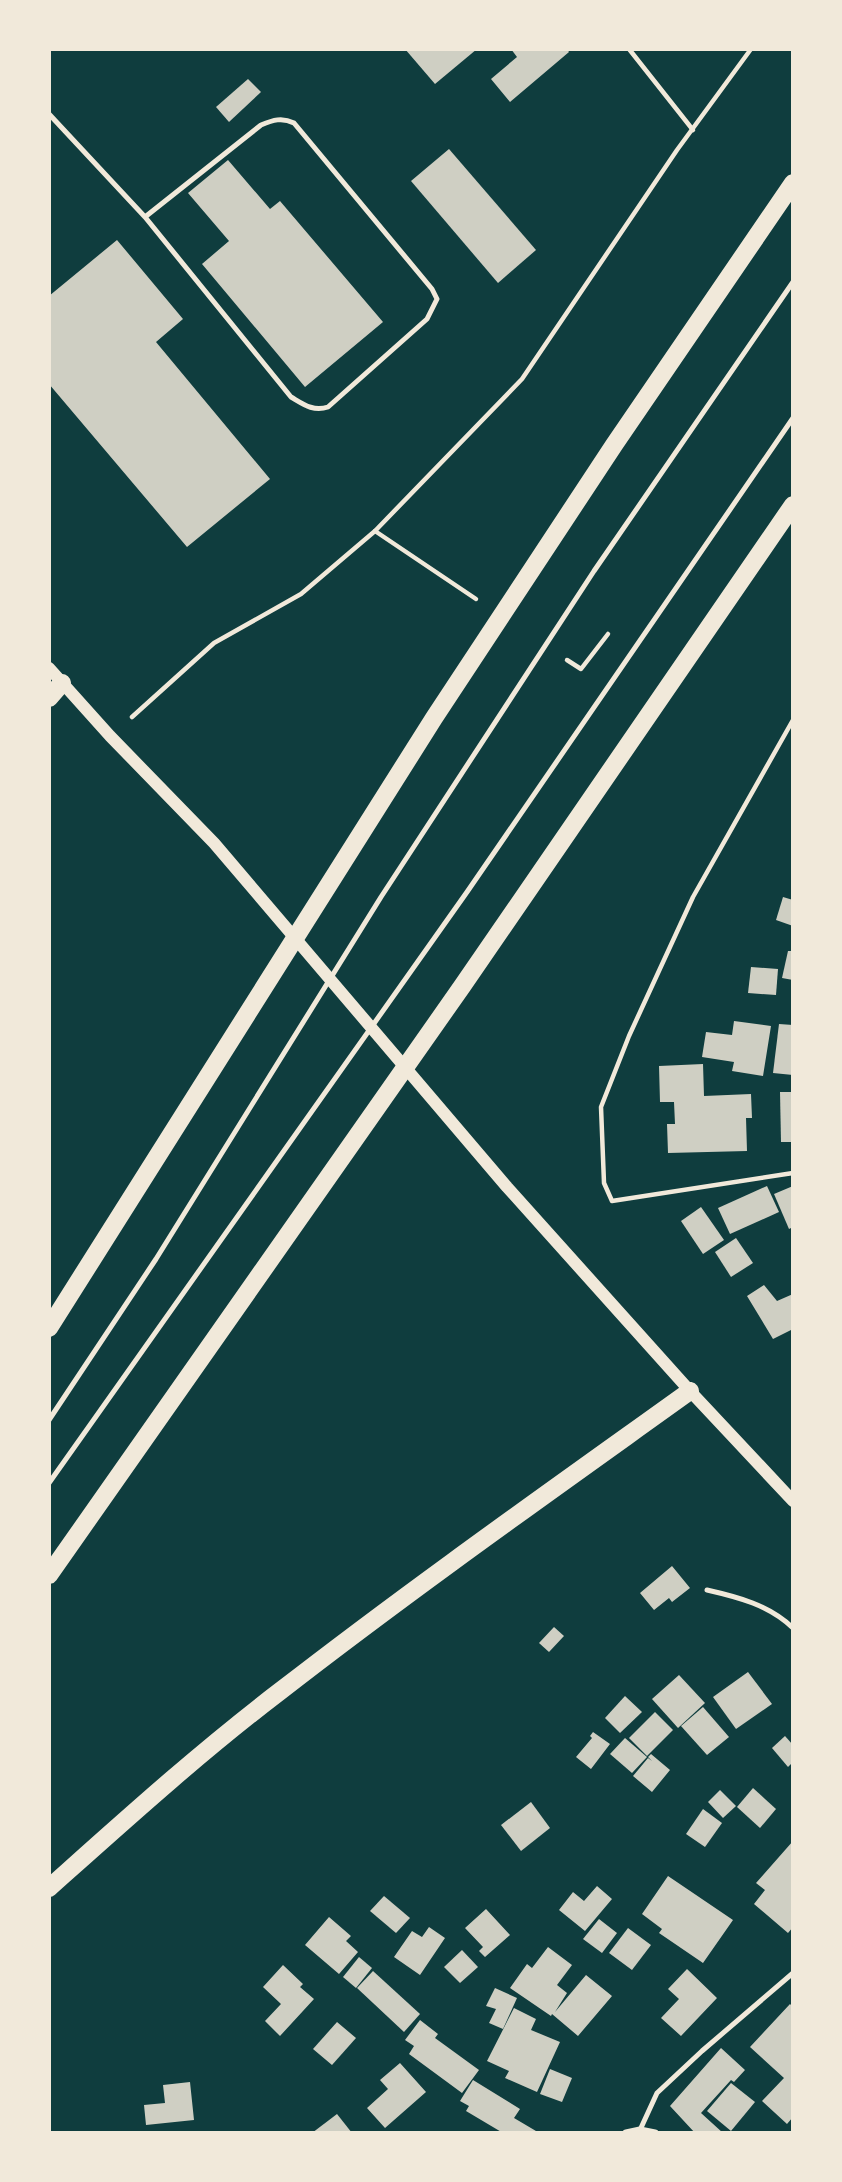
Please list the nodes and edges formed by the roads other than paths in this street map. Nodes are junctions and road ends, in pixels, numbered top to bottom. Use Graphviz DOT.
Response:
graph roads {
  1 [pos="49,114"];
  2 [pos="793,183"];
  3 [pos="145,217"];
  4 [pos="793,282"];
  5 [pos="793,418"];
  6 [pos="793,505"];
  7 [pos="49,668"];
  8 [pos="62,683"];
  9 [pos="49,698"];
  10 [pos="49,1328"];
  11 [pos="690,1391"];
  12 [pos="49,1420"];
  13 [pos="49,1483"];
  14 [pos="793,1501"];
  15 [pos="49,1575"];
  16 [pos="707,1590"];
  17 [pos="793,1628"];
  18 [pos="49,1888"];
  19 [pos="793,1973"];
  20 [pos="640,2130"];
  21 [pos="626,2133"];
  22 [pos="655,2133"];
  1 -- 3 [label="lane"];
  2 -- 10 [label="main road"];
  3 -- 3 [label="lane"];
  4 -- 12 [label="lane"];
  5 -- 13 [label="lane"];
  6 -- 15 [label="main road"];
  7 -- 8 [label="street"];
  8 -- 9 [label="main road"];
  8 -- 11 [label="street"];
  11 -- 14 [label="street"];
  11 -- 18 [label="main road"];
  16 -- 17 [label="lane"];
  19 -- 20 [label="lane"];
  20 -- 21 [label="street"];
  20 -- 22 [label="street"];
}
